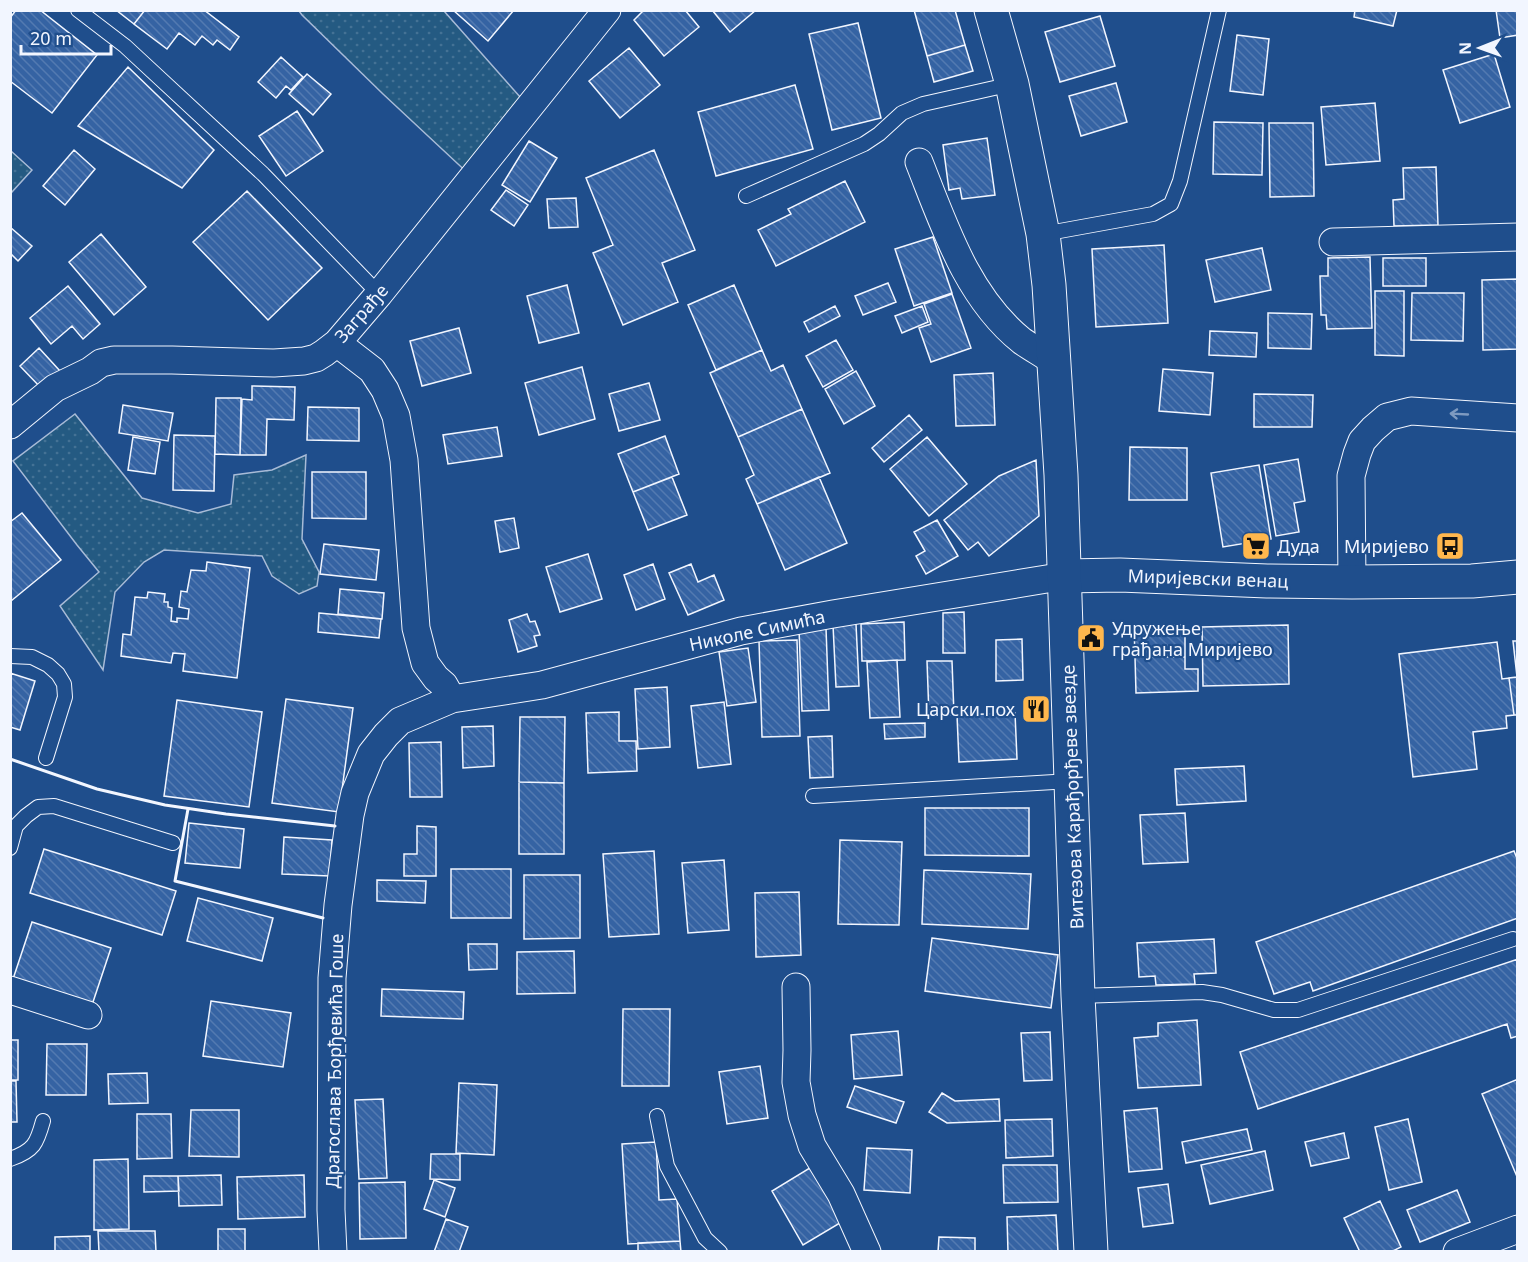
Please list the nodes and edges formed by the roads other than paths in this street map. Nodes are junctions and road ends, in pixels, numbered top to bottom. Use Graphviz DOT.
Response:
graph roads {
  1 [pos="78,10"];
  2 [pos="607,10"];
  3 [pos="991,10"];
  4 [pos="1219,10"];
  5 [pos="1012,84"];
  6 [pos="919,162"];
  7 [pos="746,196"];
  8 [pos="1043,234"];
  9 [pos="1518,237"];
  10 [pos="1333,242"];
  11 [pos="379,294"];
  12 [pos="338,343"];
  13 [pos="1053,361"];
  14 [pos="1518,418"];
  15 [pos="10,425"];
  16 [pos="1065,576"];
  17 [pos="1518,577"];
  18 [pos="1352,582"];
  19 [pos="10,656"];
  20 [pos="452,699"];
  21 [pos="46,758"];
  22 [pos="1071,781"];
  23 [pos="813,795"];
  24 [pos="173,843"];
  25 [pos="10,848"];
  26 [pos="1513,939"];
  27 [pos="796,987"];
  28 [pos="10,990"];
  29 [pos="1078,996"];
  30 [pos="88,1015"];
  31 [pos="657,1116"];
  32 [pos="43,1121"];
  33 [pos="10,1159"];
  34 [pos="1518,1229"];
  35 [pos="333,1251"];
  36 [pos="720,1251"];
  37 [pos="867,1251"];
  38 [pos="1091,1251"];
  39 [pos="1457,1251"];
  1 -- 11 [label="lane"];
  2 -- 11 [label="street, Заграђе"];
  3 -- 5 [label="main road, Витезова Карађорђеве звезде"];
  4 -- 8 [label="lane"];
  5 -- 7 [label="lane"];
  5 -- 8 [label="main road, Витезова Карађорђеве звезде"];
  6 -- 13 [label="street"];
  8 -- 13 [label="main road, Витезова Карађорђеве звезде"];
  9 -- 10 [label="street"];
  11 -- 12 [label="street, Заграђе"];
  12 -- 15 [label="street, Заграђе"];
  12 -- 20 [label="street"];
  13 -- 16 [label="main road, Витезова Карађорђеве звезде"];
  14 -- 18 [label="street, one-way"];
  16 -- 18 [label="main road, Миријевски венац"];
  16 -- 20 [label="street, Николе Симића"];
  16 -- 22 [label="main road, Витезова Карађорђеве звезде"];
  17 -- 18 [label="main road, Миријевски венац"];
  19 -- 21 [label="lane"];
  20 -- 35 [label="street, Драгослава Ђорђевића Гоше"];
  22 -- 23 [label="lane"];
  22 -- 29 [label="main road, Витезова Карађорђеве звезде"];
  24 -- 25 [label="lane"];
  26 -- 29 [label="lane"];
  27 -- 37 [label="street"];
  28 -- 30 [label="street"];
  29 -- 38 [label="main road, Витезова Карађорђеве звезде"];
  31 -- 36 [label="lane"];
  32 -- 33 [label="lane"];
  34 -- 39 [label="street"];
}
